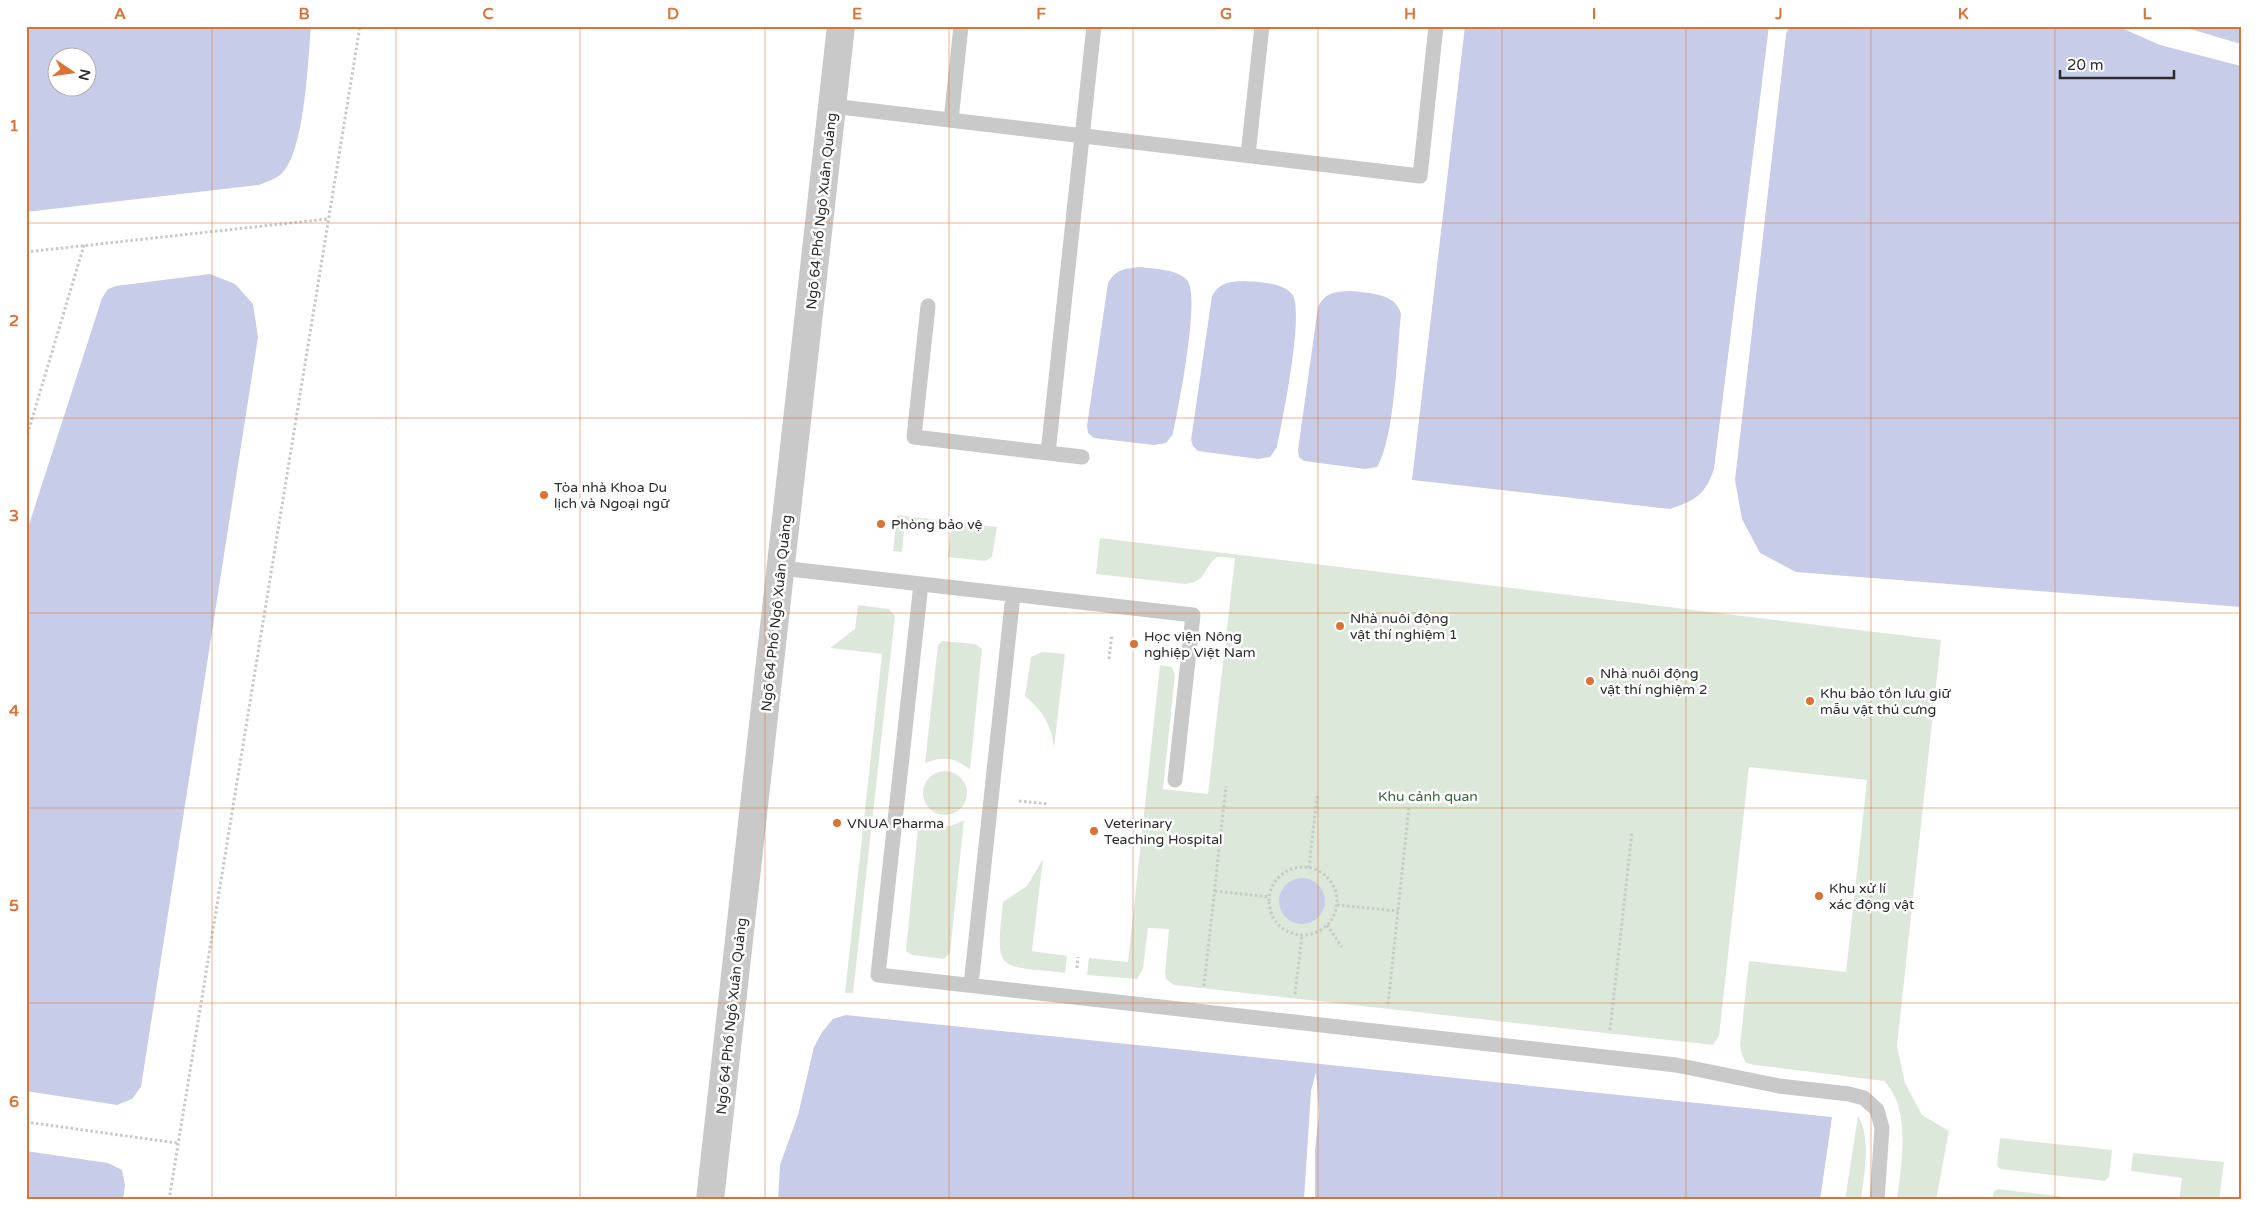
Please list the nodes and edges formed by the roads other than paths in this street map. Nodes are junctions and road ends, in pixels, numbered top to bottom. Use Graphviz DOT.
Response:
graph roads {
  1 [pos="841,26"];
  2 [pos="961,26"];
  3 [pos="1094,26"];
  4 [pos="1262,26"];
  5 [pos="1436,26"];
  6 [pos="832,106"];
  7 [pos="951,120"];
  8 [pos="1082,136"];
  9 [pos="1248,155"];
  10 [pos="928,306"];
  11 [pos="1048,453"];
  12 [pos="1082,457"];
  13 [pos="780,568"];
  14 [pos="921,584"];
  15 [pos="1013,595"];
  16 [pos="1175,780"];
  17 [pos="971,985"];
  18 [pos="710,1200"];
  19 [pos="1878,1200"];
  1 -- 6 [label="street, Ngõ 64 Phố Ngô Xuân Quảng"];
  2 -- 7 [label="lane"];
  3 -- 8 [label="lane"];
  4 -- 9 [label="lane"];
  5 -- 9 [label="lane"];
  6 -- 7 [label="lane"];
  6 -- 13 [label="street, Ngõ 64 Phố Ngô Xuân Quảng"];
  7 -- 8 [label="lane"];
  8 -- 9 [label="lane"];
  8 -- 11 [label="lane"];
  10 -- 11 [label="lane"];
  11 -- 12 [label="lane"];
  13 -- 14 [label="lane"];
  13 -- 18 [label="street, Ngõ 64 Phố Ngô Xuân Quảng"];
  14 -- 15 [label="lane"];
  14 -- 17 [label="lane"];
  15 -- 16 [label="lane"];
  15 -- 17 [label="lane"];
  17 -- 19 [label="lane"];
}
